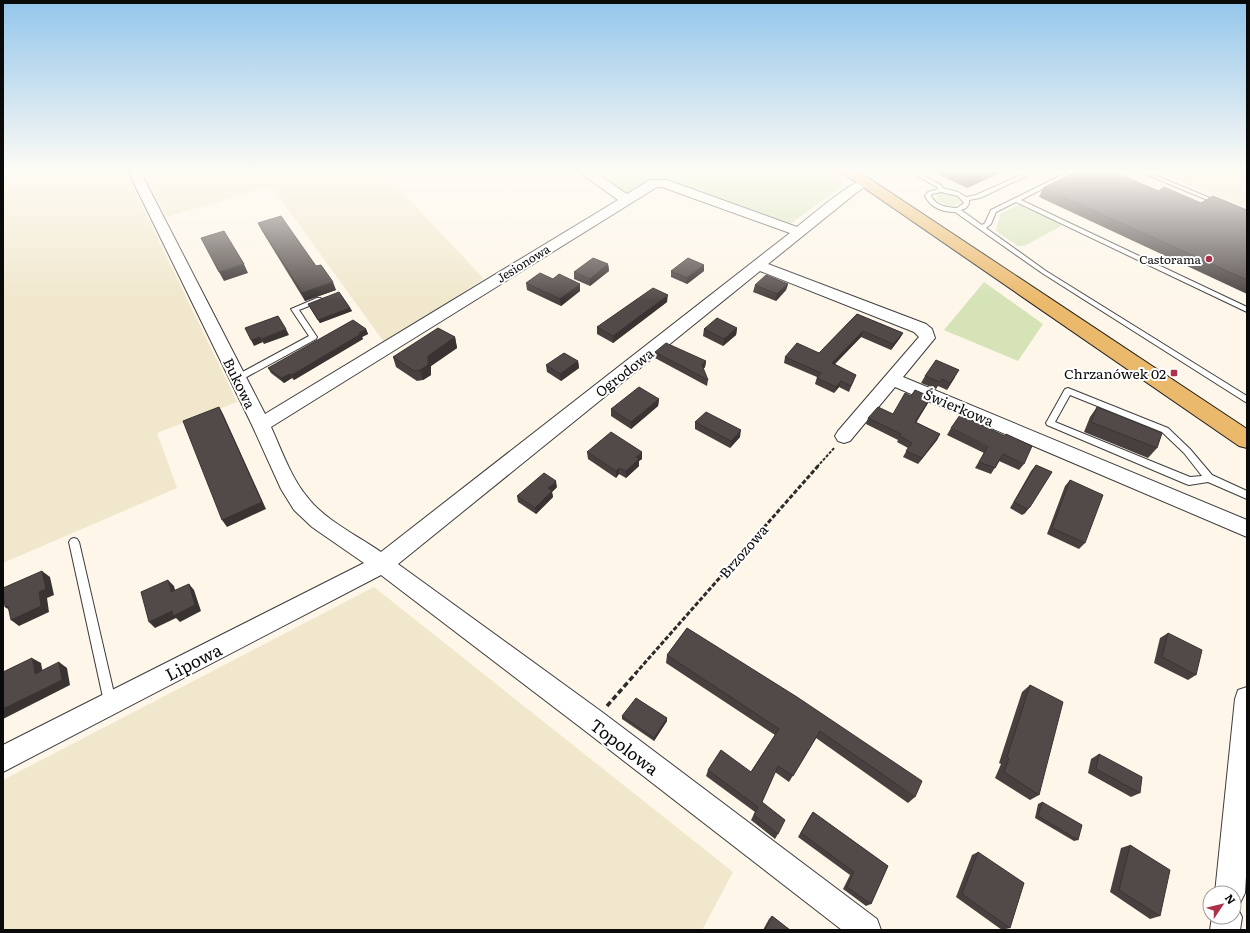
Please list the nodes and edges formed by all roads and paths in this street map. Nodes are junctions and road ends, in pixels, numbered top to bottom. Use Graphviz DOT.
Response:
graph roads {
  1 [pos="156,215"];
  2 [pos="602,215"];
  3 [pos="751,215"];
  4 [pos="822,215"];
  5 [pos="914,215"];
  6 [pos="963,215"];
  7 [pos="992,215"];
  8 [pos="1047,215"];
  9 [pos="982,228"];
  10 [pos="800,232"];
  11 [pos="758,265"];
  12 [pos="331,296"];
  13 [pos="1247,310"];
  14 [pos="238,378"];
  15 [pos="892,379"];
  16 [pos="1247,400"];
  17 [pos="261,425"];
  18 [pos="844,436"];
  19 [pos="1247,440"];
  20 [pos="1209,478"];
  21 [pos="1247,495"];
  22 [pos="1247,528"];
  23 [pos="74,542"];
  24 [pos="382,564"];
  25 [pos="1247,699"];
  26 [pos="111,704"];
  27 [pos="593,721"];
  28 [pos="3,759"];
  29 [pos="1231,885"];
  30 [pos="866,930"];
  1 -- 14 [label="street, Bukowa"];
  2 -- 17 [label="street, Jesionowa"];
  3 -- 10 [label="street, Jesionowa"];
  4 -- 10 [label="street, Ogrodowa"];
  5 -- 19 [label="main road"];
  6 -- 9 [label="lane"];
  7 -- 9 [label="lane"];
  8 -- 13 [label="lane"];
  9 -- 16 [label="lane"];
  10 -- 11 [label="street, Ogrodowa"];
  11 -- 15 [label="street"];
  11 -- 24 [label="street, Ogrodowa"];
  12 -- 14 [label="lane"];
  14 -- 17 [label="street, Bukowa"];
  15 -- 18 [label="street"];
  15 -- 22 [label="street, Świerkowa"];
  17 -- 24 [label="street, Bukowa"];
  18 -- 27 [label="path, Brzozowa"];
  20 -- 20 [label="lane"];
  20 -- 21 [label="lane"];
  23 -- 26 [label="lane"];
  24 -- 26 [label="street, Lipowa"];
  24 -- 27 [label="street, Topolowa"];
  25 -- 29 [label="street"];
  26 -- 28 [label="street, Lipowa"];
  27 -- 30 [label="street, Topolowa"];
}
